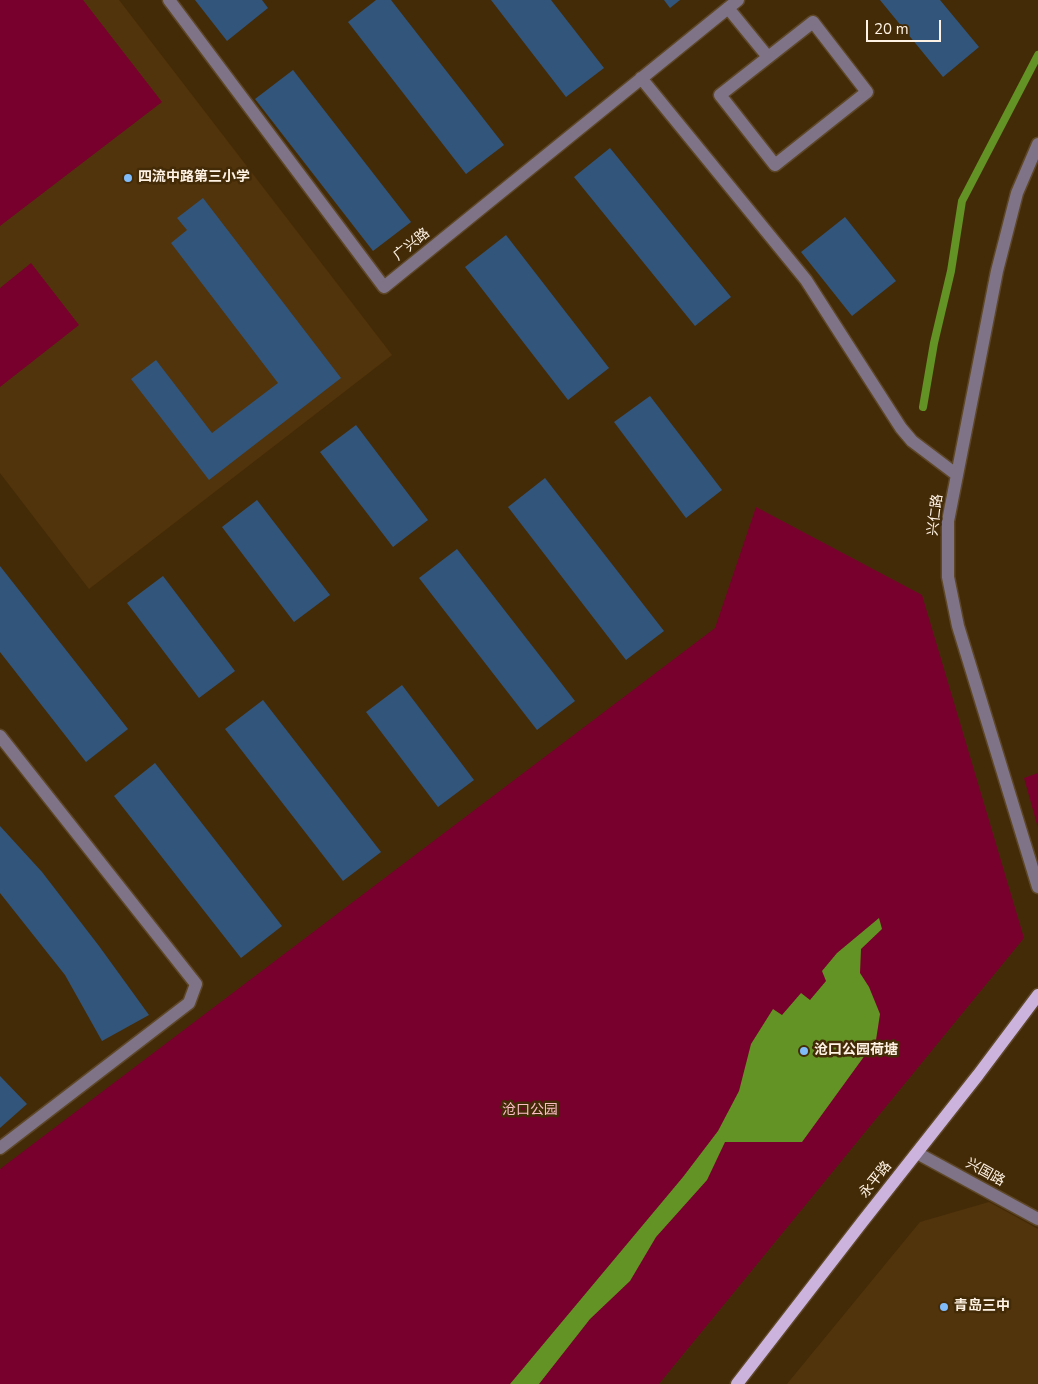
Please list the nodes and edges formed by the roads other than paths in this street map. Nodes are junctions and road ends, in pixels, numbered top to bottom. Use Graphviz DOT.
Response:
graph roads {
  1 [pos="169,0"];
  2 [pos="733,4"];
  3 [pos="768,58"];
  4 [pos="641,78"];
  5 [pos="1038,144"];
  6 [pos="957,475"];
  7 [pos="0,736"];
  8 [pos="1038,887"];
  9 [pos="1038,995"];
  10 [pos="0,1148"];
  11 [pos="917,1153"];
  12 [pos="1038,1219"];
  13 [pos="737,1384"];
  1 -- 4 [label="street, 广兴路"];
  2 -- 3 [label="street"];
  2 -- 4 [label="street, 广兴路"];
  3 -- 3 [label="street"];
  4 -- 6 [label="street"];
  5 -- 6 [label="street, 兴仁路"];
  6 -- 8 [label="street, 兴仁路"];
  7 -- 10 [label="street"];
  9 -- 11 [label="main road, 永平路"];
  11 -- 12 [label="street, 兴国路"];
  11 -- 13 [label="main road, 永平路"];
}
